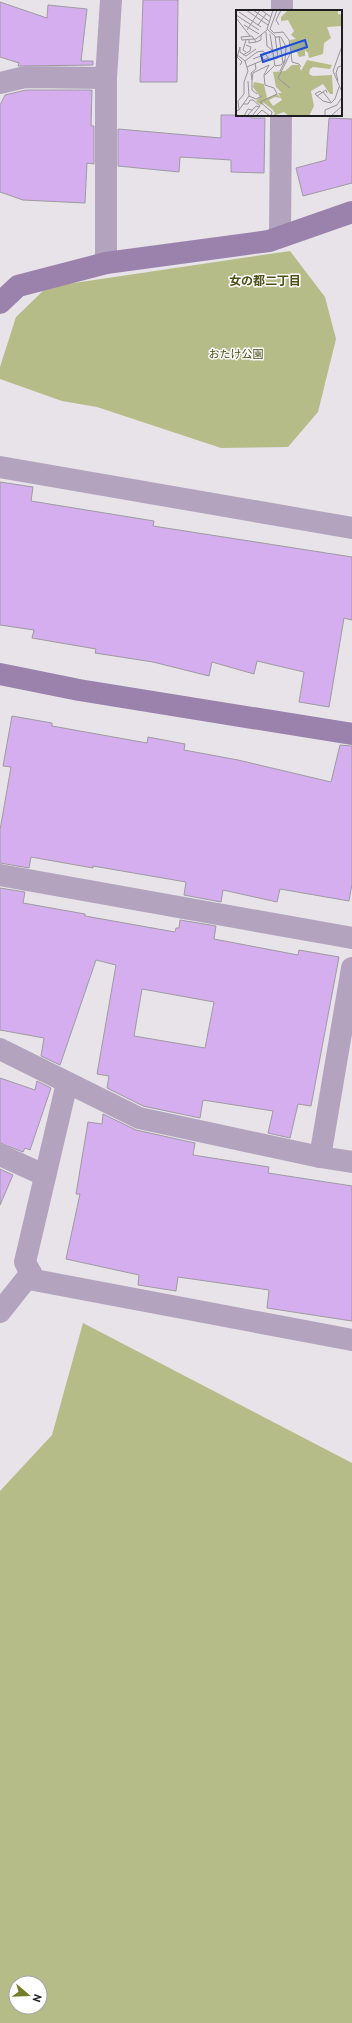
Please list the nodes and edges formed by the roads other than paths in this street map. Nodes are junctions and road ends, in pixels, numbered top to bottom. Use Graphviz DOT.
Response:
graph roads {
  1 [pos="111,0"];
  2 [pos="106,78"];
  3 [pos="0,83"];
  4 [pos="281,116"];
  5 [pos="352,212"];
  6 [pos="280,236"];
  7 [pos="106,263"];
  8 [pos="0,303"];
  9 [pos="0,467"];
  10 [pos="352,528"];
  11 [pos="0,674"];
  12 [pos="352,734"];
  13 [pos="0,875"];
  14 [pos="352,938"];
  15 [pos="352,968"];
  16 [pos="0,1049"];
  17 [pos="66,1083"];
  18 [pos="0,1155"];
  19 [pos="320,1157"];
  20 [pos="352,1162"];
  21 [pos="44,1174"];
  22 [pos="31,1273"];
  23 [pos="0,1312"];
  24 [pos="352,1340"];
  1 -- 2 [label="street"];
  2 -- 3 [label="street"];
  2 -- 7 [label="street"];
  4 -- 6 [label="street"];
  5 -- 6 [label="street"];
  6 -- 7 [label="street"];
  7 -- 8 [label="street"];
  9 -- 10 [label="street"];
  11 -- 12 [label="street"];
  13 -- 14 [label="street"];
  15 -- 19 [label="street"];
  16 -- 17 [label="street"];
  17 -- 19 [label="street"];
  17 -- 21 [label="street"];
  18 -- 21 [label="street"];
  19 -- 20 [label="street"];
  21 -- 22 [label="street"];
  22 -- 23 [label="street"];
  22 -- 24 [label="street"];
}
